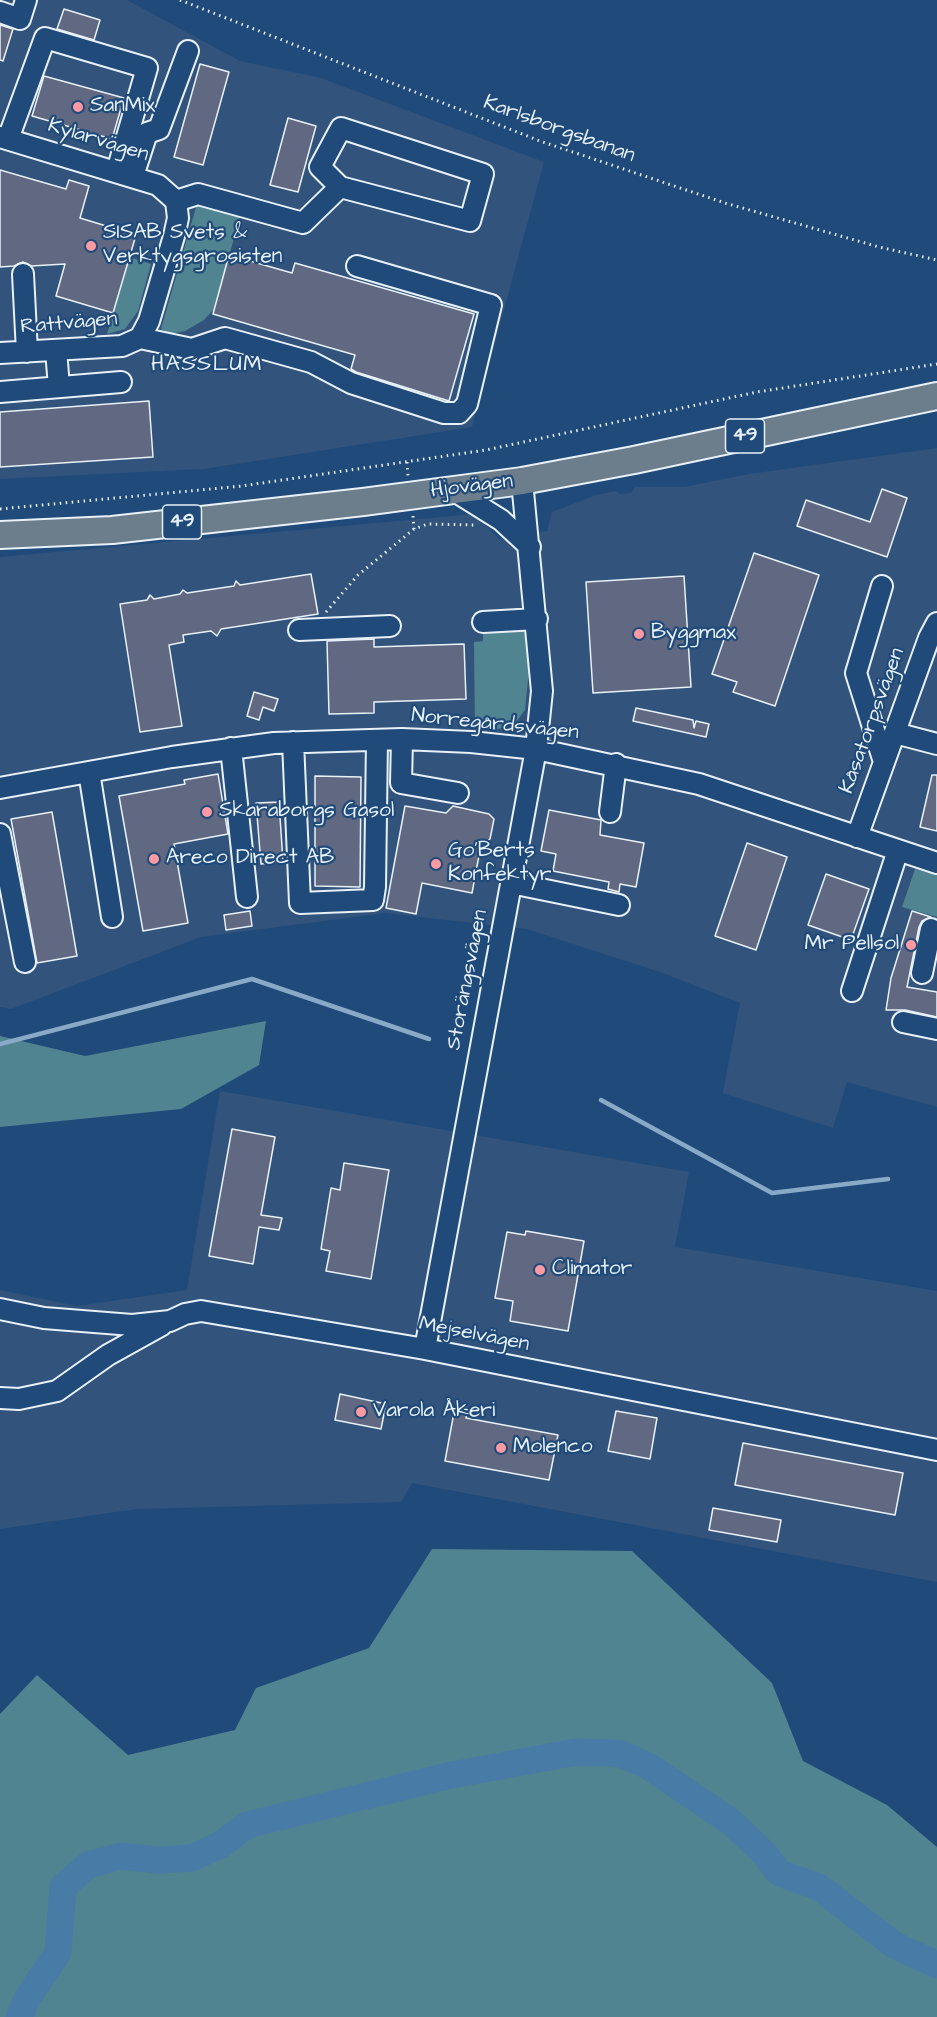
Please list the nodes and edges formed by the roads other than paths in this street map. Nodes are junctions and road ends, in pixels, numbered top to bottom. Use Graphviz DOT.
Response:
graph roads {
  1 [pos="26,0"];
  2 [pos="0,12"];
  3 [pos="188,51"];
  4 [pos="4,138"];
  5 [pos="125,173"];
  6 [pos="340,187"];
  7 [pos="176,201"];
  8 [pos="357,266"];
  9 [pos="23,274"];
  10 [pos="140,338"];
  11 [pos="56,350"];
  12 [pos="27,352"];
  13 [pos="0,353"];
  14 [pos="121,382"];
  15 [pos="59,387"];
  16 [pos="0,392"];
  17 [pos="937,396"];
  18 [pos="522,481"];
  19 [pos="453,490"];
  20 [pos="0,535"];
  21 [pos="530,547"];
  22 [pos="882,586"];
  23 [pos="537,619"];
  24 [pos="483,622"];
  25 [pos="937,623"];
  26 [pos="390,626"];
  27 [pos="307,629"];
  28 [pos="930,657"];
  29 [pos="895,733"];
  30 [pos="402,739"];
  31 [pos="377,740"];
  32 [pos="293,742"];
  33 [pos="937,744"];
  34 [pos="231,748"];
  35 [pos="536,749"];
  36 [pos="884,762"];
  37 [pos="616,764"];
  38 [pos="89,772"];
  39 [pos="0,788"];
  40 [pos="458,793"];
  41 [pos="610,812"];
  42 [pos="0,834"];
  43 [pos="856,837"];
  44 [pos="898,850"];
  45 [pos="937,863"];
  46 [pos="511,883"];
  47 [pos="247,897"];
  48 [pos="619,905"];
  49 [pos="112,917"];
  50 [pos="931,929"];
  51 [pos="25,962"];
  52 [pos="922,973"];
  53 [pos="852,991"];
  54 [pos="903,1022"];
  55 [pos="937,1029"];
  56 [pos="0,1309"];
  57 [pos="170,1321"];
  58 [pos="425,1349"];
  59 [pos="0,1398"];
  60 [pos="937,1450"];
  1 -- 2 [label="street"];
  3 -- 5 [label="street"];
  4 -- 5 [label="street, Kylarvägen"];
  4 -- 5 [label="street"];
  5 -- 7 [label="street, Kylarvägen"];
  6 -- 6 [label="street"];
  6 -- 7 [label="street"];
  7 -- 10 [label="street, Rattvägen"];
  8 -- 10 [label="street"];
  9 -- 12 [label="street"];
  10 -- 11 [label="street, Rattvägen"];
  11 -- 12 [label="street, Rattvägen"];
  11 -- 15 [label="street"];
  12 -- 13 [label="street, Rattvägen"];
  14 -- 15 [label="street"];
  15 -- 16 [label="street"];
  17 -- 18 [label="main road, Hjovägen / 49"];
  18 -- 19 [label="main road, Hjovägen / 49"];
  18 -- 21 [label="street, Storängsvägen"];
  19 -- 20 [label="main road, Hjovägen / 49"];
  19 -- 21 [label="street"];
  21 -- 23 [label="street, Storängsvägen"];
  22 -- 36 [label="street"];
  23 -- 24 [label="street"];
  23 -- 35 [label="street, Storängsvägen"];
  25 -- 28 [label="street, Kåsatorpsvägen"];
  26 -- 27 [label="street"];
  28 -- 29 [label="street, Kåsatorpsvägen"];
  29 -- 33 [label="street"];
  29 -- 36 [label="street, Kåsatorpsvägen"];
  30 -- 31 [label="street, Norregårdsvägen"];
  30 -- 35 [label="street, Norregårdsvägen"];
  30 -- 40 [label="street"];
  31 -- 32 [label="street, Norregårdsvägen"];
  31 -- 32 [label="street"];
  32 -- 34 [label="street, Norregårdsvägen"];
  34 -- 38 [label="street, Norregårdsvägen"];
  34 -- 47 [label="street"];
  35 -- 37 [label="street, Norregårdsvägen"];
  35 -- 46 [label="street, Storängsvägen"];
  36 -- 43 [label="street, Kåsatorpsvägen"];
  37 -- 41 [label="street"];
  37 -- 43 [label="street, Norregårdsvägen"];
  38 -- 39 [label="street, Norregårdsvägen"];
  38 -- 49 [label="street"];
  42 -- 51 [label="street"];
  43 -- 44 [label="street, Norregårdsvägen"];
  44 -- 45 [label="street, Norregårdsvägen"];
  44 -- 53 [label="street"];
  46 -- 48 [label="street"];
  46 -- 58 [label="street, Storängsvägen"];
  50 -- 52 [label="street"];
  54 -- 55 [label="street"];
  56 -- 57 [label="street, Mejselvägen"];
  57 -- 58 [label="street, Mejselvägen"];
  57 -- 59 [label="street"];
  58 -- 60 [label="street, Mejselvägen"];
}
